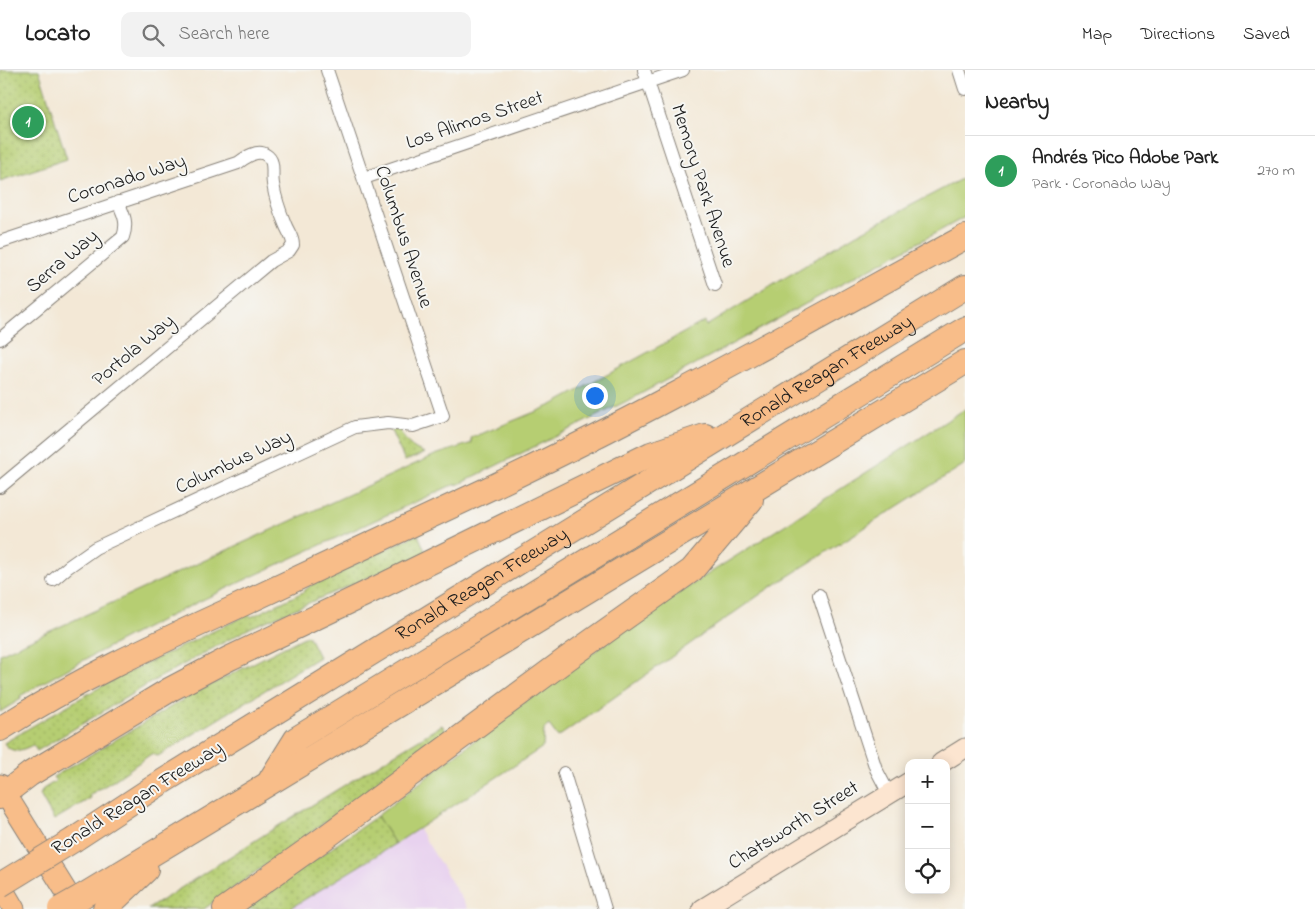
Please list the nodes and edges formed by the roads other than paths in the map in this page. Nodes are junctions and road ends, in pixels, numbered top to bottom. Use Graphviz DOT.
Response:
graph roads {
  1 [pos="327,70"];
  2 [pos="683,70"];
  3 [pos="958,70"];
  4 [pos="646,76"];
  5 [pos="965,89"];
  6 [pos="364,178"];
  7 [pos="118,202"];
  8 [pos="965,237"];
  9 [pos="0,242"];
  10 [pos="294,245"];
  11 [pos="715,285"];
  12 [pos="965,287"];
  13 [pos="965,317"];
  14 [pos="965,329"];
  15 [pos="0,339"];
  16 [pos="965,362"];
  17 [pos="443,416"];
  18 [pos="743,424"];
  19 [pos="763,486"];
  20 [pos="0,487"];
  21 [pos="53,580"];
  22 [pos="819,594"];
  23 [pos="361,659"];
  24 [pos="4,727"];
  25 [pos="965,748"];
  26 [pos="947,759"];
  27 [pos="564,773"];
  28 [pos="268,785"];
  29 [pos="905,785"];
  30 [pos="2,792"];
  31 [pos="890,794"];
  32 [pos="180,838"];
  33 [pos="0,885"];
  34 [pos="14,909"];
  35 [pos="60,909"];
  36 [pos="77,909"];
  37 [pos="105,909"];
  38 [pos="225,909"];
  39 [pos="606,909"];
  40 [pos="702,909"];
  1 -- 6 [label="street, Columbus Avenue"];
  2 -- 4 [label="street, Los Alimos Street"];
  3 -- 5 [label="street"];
  4 -- 6 [label="street, Los Alimos Street"];
  4 -- 11 [label="street, Memory Park Avenue"];
  6 -- 17 [label="street, Columbus Avenue"];
  7 -- 9 [label="street, Coronado Way"];
  7 -- 10 [label="street, Coronado Way"];
  7 -- 15 [label="street, Serra Way"];
  8 -- 24 [label="highway"];
  10 -- 20 [label="street, Portola Way"];
  12 -- 18 [label="highway, Ronald Reagan Freeway"];
  13 -- 23 [label="highway"];
  14 -- 28 [label="highway"];
  16 -- 19 [label="highway"];
  17 -- 21 [label="street, Columbus Way"];
  18 -- 23 [label="highway, Ronald Reagan Freeway"];
  18 -- 30 [label="highway"];
  19 -- 28 [label="highway"];
  19 -- 38 [label="highway"];
  22 -- 31 [label="street"];
  23 -- 33 [label="highway, Ronald Reagan Freeway, bridge"];
  25 -- 26 [label="main road"];
  27 -- 39 [label="street"];
  28 -- 32 [label="highway"];
  29 -- 31 [label="main road, Chatsworth Street"];
  30 -- 36 [label="main road"];
  31 -- 40 [label="main road, Chatsworth Street"];
  32 -- 35 [label="highway, bridge"];
  32 -- 37 [label="highway"];
  33 -- 34 [label="main road"];
}
